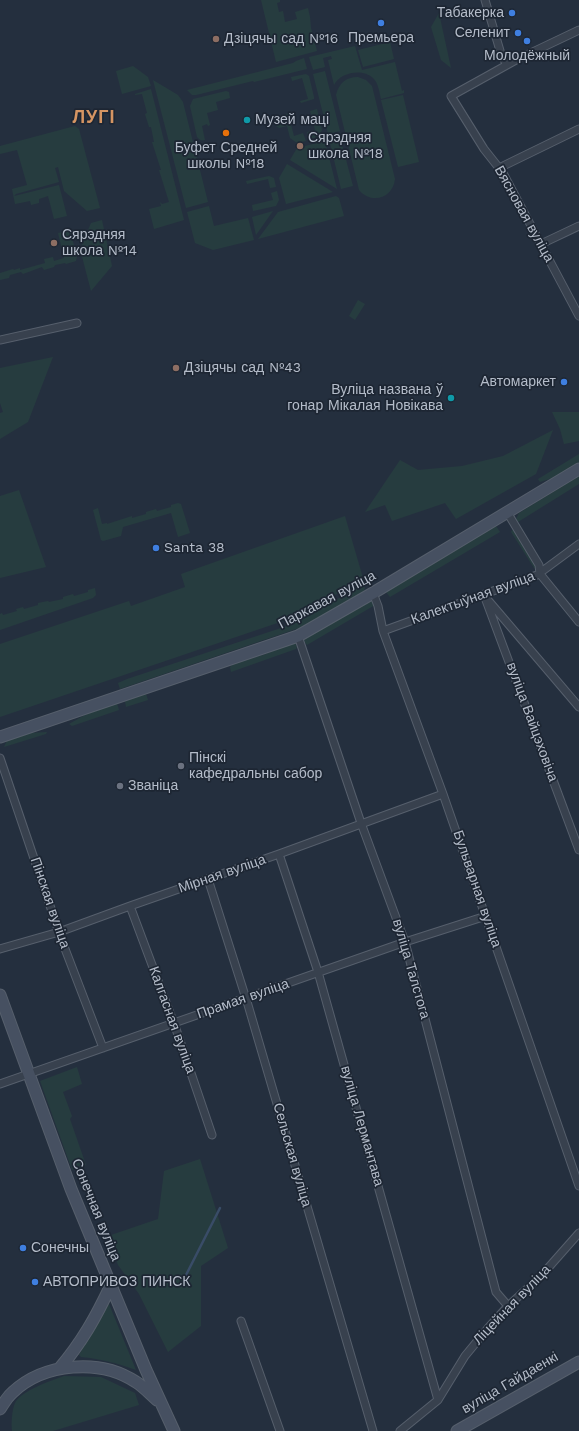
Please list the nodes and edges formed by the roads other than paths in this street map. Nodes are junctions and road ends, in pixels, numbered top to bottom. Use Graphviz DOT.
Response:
graph roads {
  1 [pos="485,0"];
  2 [pos="579,30"];
  3 [pos="506,65"];
  4 [pos="579,128"];
  5 [pos="499,168"];
  6 [pos="579,226"];
  7 [pos="541,244"];
  8 [pos="579,316"];
  9 [pos="77,323"];
  10 [pos="0,340"];
  11 [pos="579,469"];
  12 [pos="507,512"];
  13 [pos="579,544"];
  14 [pos="540,574"];
  15 [pos="373,593"];
  16 [pos="484,595"];
  17 [pos="579,622"];
  18 [pos="383,631"];
  19 [pos="298,636"];
  20 [pos="579,707"];
  21 [pos="0,737"];
  22 [pos="0,758"];
  23 [pos="443,794"];
  24 [pos="361,823"];
  25 [pos="579,850"];
  26 [pos="279,854"];
  27 [pos="208,879"];
  28 [pos="130,906"];
  29 [pos="486,916"];
  30 [pos="59,932"];
  31 [pos="405,942"];
  32 [pos="0,949"];
  33 [pos="318,972"];
  34 [pos="0,995"];
  35 [pos="246,998"];
  36 [pos="174,1023"];
  37 [pos="103,1048"];
  38 [pos="28,1074"];
  39 [pos="0,1084"];
  40 [pos="212,1135"];
  41 [pos="579,1186"];
  42 [pos="579,1233"];
  43 [pos="110,1285"];
  44 [pos="508,1306"];
  45 [pos="241,1321"];
  46 [pos="579,1362"];
  47 [pos="59,1369"];
  48 [pos="438,1400"];
  49 [pos="159,1401"];
  50 [pos="0,1409"];
  51 [pos="174,1431"];
  52 [pos="280,1431"];
  53 [pos="373,1431"];
  54 [pos="400,1431"];
  55 [pos="457,1431"];
  1 -- 3 [label="street"];
  2 -- 3 [label="street"];
  3 -- 5 [label="street, Вясновая вуліца"];
  4 -- 5 [label="street"];
  5 -- 7 [label="street, Вясновая вуліца"];
  6 -- 7 [label="street"];
  7 -- 8 [label="street, Вясновая вуліца"];
  9 -- 10 [label="street"];
  11 -- 12 [label="street, Паркавая вуліца"];
  12 -- 14 [label="street"];
  12 -- 15 [label="street, Паркавая вуліца"];
  13 -- 14 [label="street, Калектыўная вуліца"];
  14 -- 16 [label="street, Калектыўная вуліца"];
  14 -- 17 [label="street"];
  15 -- 18 [label="street, Бульварная вуліца"];
  15 -- 19 [label="street, Паркавая вуліца"];
  16 -- 18 [label="street, Калектыўная вуліца"];
  16 -- 20 [label="street"];
  16 -- 25 [label="street, вуліца Вайцэховіча"];
  18 -- 23 [label="street, Бульварная вуліца"];
  19 -- 21 [label="street, Паркавая вуліца"];
  19 -- 24 [label="street, вуліца Талстога"];
  22 -- 30 [label="street, Пінская вуліца"];
  23 -- 24 [label="street, Мірная вуліца"];
  23 -- 29 [label="street, Бульварная вуліца"];
  24 -- 26 [label="street, Мірная вуліца"];
  24 -- 31 [label="street, вуліца Талстога"];
  26 -- 27 [label="street, Мірная вуліца"];
  26 -- 33 [label="street, вуліца Лермантава"];
  27 -- 28 [label="street, Мірная вуліца"];
  27 -- 35 [label="street, Сельская вуліца"];
  28 -- 30 [label="street, Мірная вуліца"];
  28 -- 36 [label="street, Калгасная вуліца"];
  29 -- 31 [label="street, Прамая вуліца"];
  29 -- 41 [label="street, Бульварная вуліца"];
  30 -- 32 [label="street, Мірная вуліца"];
  30 -- 37 [label="street, Пінская вуліца"];
  31 -- 33 [label="street, Прамая вуліца"];
  31 -- 44 [label="street, вуліца Талстога"];
  33 -- 35 [label="street, Прамая вуліца"];
  33 -- 48 [label="street, вуліца Лермантава"];
  34 -- 38 [label="street, Сонечная вуліца"];
  35 -- 36 [label="street, Прамая вуліца"];
  35 -- 53 [label="street, Сельская вуліца"];
  36 -- 37 [label="street, Прамая вуліца"];
  36 -- 40 [label="street, Калгасная вуліца"];
  37 -- 38 [label="street, Прамая вуліца"];
  38 -- 39 [label="street, Прамая вуліца"];
  38 -- 43 [label="street, Сонечная вуліца"];
  42 -- 44 [label="street, Ліцейная вуліца"];
  43 -- 47 [label="street"];
  43 -- 49 [label="street, Сонечная вуліца"];
  44 -- 48 [label="street, Ліцейная вуліца"];
  45 -- 52 [label="street"];
  46 -- 55 [label="street, вуліца Гайдаенкі"];
  47 -- 49 [label="street"];
  47 -- 50 [label="street"];
  48 -- 54 [label="street, Ліцейная вуліца"];
  49 -- 51 [label="street, Сонечная вуліца"];
}
